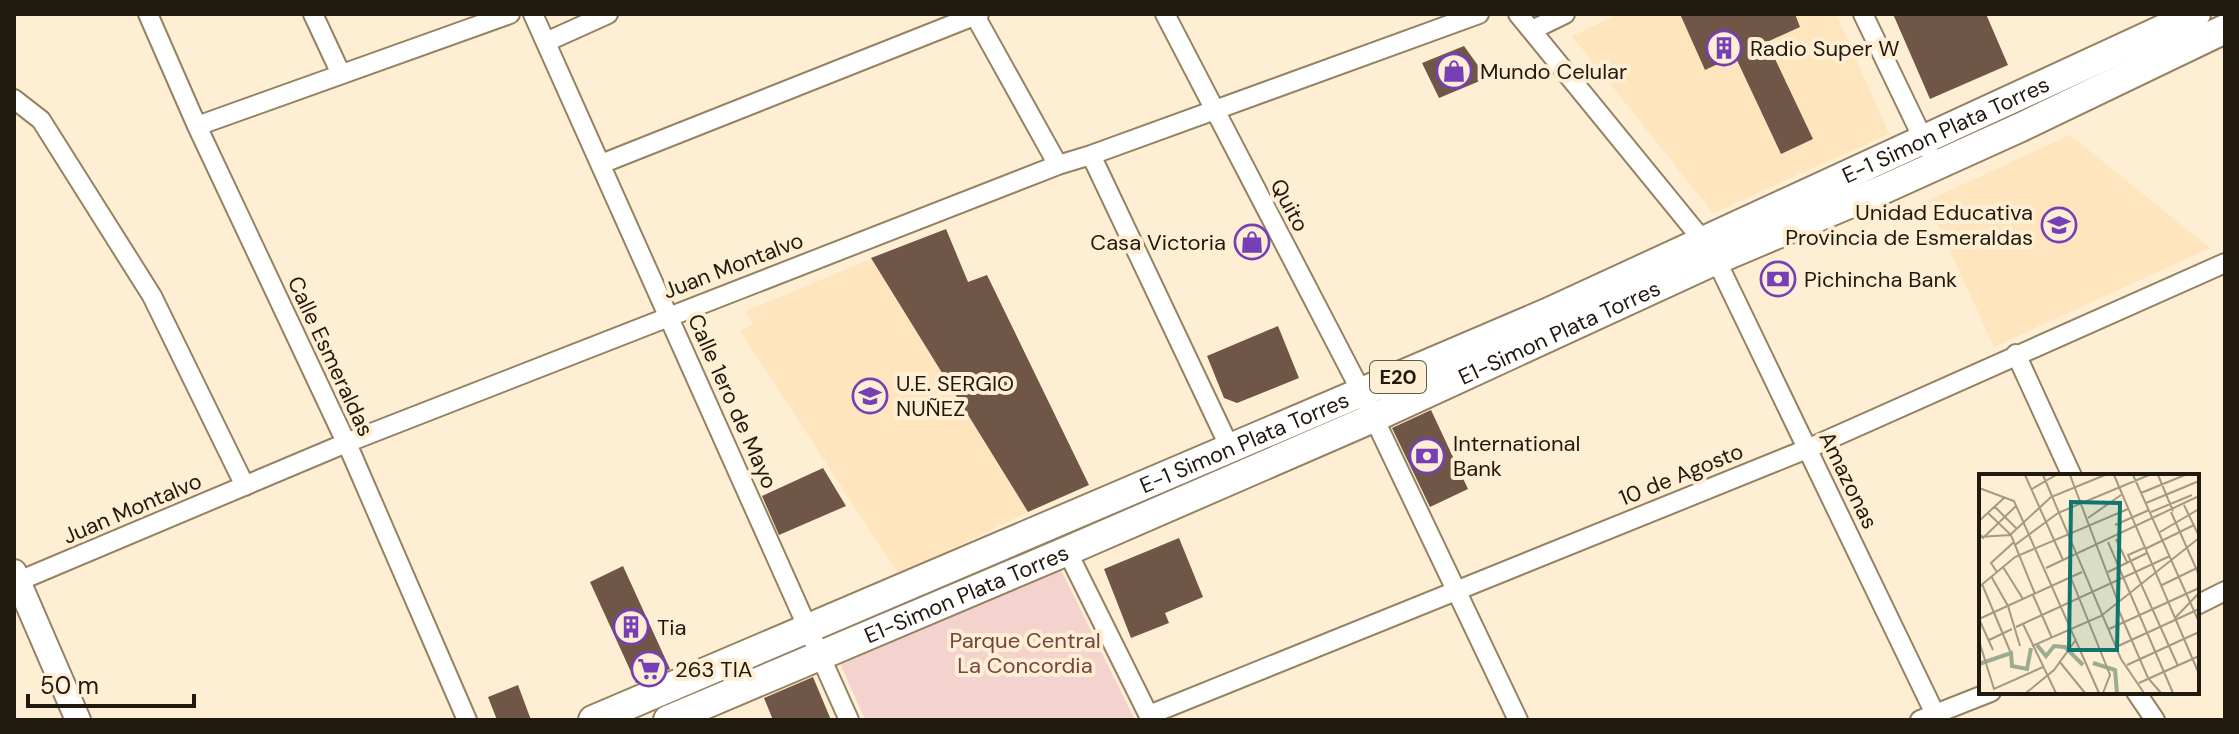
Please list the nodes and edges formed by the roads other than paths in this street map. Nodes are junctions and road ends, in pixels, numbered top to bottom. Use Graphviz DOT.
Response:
graph roads {
  1 [pos="148,14"];
  2 [pos="313,14"];
  3 [pos="510,14"];
  4 [pos="533,14"];
  5 [pos="608,14"];
  6 [pos="976,14"];
  7 [pos="1165,14"];
  8 [pos="1479,14"];
  9 [pos="1518,14"];
  10 [pos="1565,14"];
  11 [pos="1863,14"];
  12 [pos="2186,16"];
  13 [pos="2225,29"];
  14 [pos="1532,30"];
  15 [pos="546,42"];
  16 [pos="341,74"];
  17 [pos="14,99"];
  18 [pos="1214,110"];
  19 [pos="197,126"];
  20 [pos="1923,138"];
  21 [pos="1091,155"];
  22 [pos="601,164"];
  23 [pos="1058,165"];
  24 [pos="1936,166"];
  25 [pos="1711,250"];
  26 [pos="2225,263"];
  27 [pos="669,316"];
  28 [pos="2016,354"];
  29 [pos="1367,405"];
  30 [pos="346,443"];
  31 [pos="1230,448"];
  32 [pos="1807,449"];
  33 [pos="2071,474"];
  34 [pos="245,486"];
  35 [pos="1067,551"];
  36 [pos="15,579"];
  37 [pos="1456,590"];
  38 [pos="2225,591"];
  39 [pos="2199,604"];
  40 [pos="809,628"];
  41 [pos="820,654"];
  42 [pos="1986,694"];
  43 [pos="2137,694"];
  44 [pos="1150,718"];
  45 [pos="1931,718"];
  46 [pos="78,720"];
  47 [pos="467,720"];
  48 [pos="593,720"];
  49 [pos="668,720"];
  50 [pos="849,720"];
  51 [pos="1518,720"];
  52 [pos="2155,720"];
  1 -- 19 [label="street, Calle Esmeraldas"];
  2 -- 16 [label="street"];
  3 -- 16 [label="street"];
  4 -- 15 [label="street, Calle 1ero de Mayo"];
  5 -- 15 [label="street"];
  6 -- 22 [label="street"];
  6 -- 23 [label="street"];
  7 -- 18 [label="street, Quito"];
  8 -- 18 [label="street, Juan Montalvo"];
  9 -- 14 [label="street, Amazonas"];
  10 -- 14 [label="street"];
  11 -- 20 [label="street"];
  12 -- 20 [label="highway, E-1 Simon Plata Torres / E20"];
  13 -- 24 [label="highway, E1-Simon Plata Torres / E20"];
  14 -- 25 [label="street, Amazonas"];
  15 -- 22 [label="street, Calle 1ero de Mayo"];
  16 -- 19 [label="street"];
  17 -- 34 [label="street"];
  18 -- 21 [label="street, Juan Montalvo"];
  18 -- 29 [label="street, Quito"];
  19 -- 30 [label="street, Calle Esmeraldas"];
  20 -- 24 [label="street"];
  20 -- 25 [label="highway, E-1 Simon Plata Torres / E20"];
  21 -- 23 [label="street, Juan Montalvo"];
  21 -- 31 [label="street"];
  22 -- 27 [label="street, Calle 1ero de Mayo"];
  23 -- 27 [label="street, Juan Montalvo"];
  24 -- 25 [label="highway, E1-Simon Plata Torres / E20"];
  25 -- 29 [label="highway, E1-Simon Plata Torres / E20"];
  25 -- 32 [label="street, Amazonas"];
  26 -- 28 [label="street, 10 de Agosto"];
  27 -- 30 [label="street, Juan Montalvo"];
  27 -- 40 [label="street, Calle 1ero de Mayo"];
  28 -- 32 [label="street, 10 de Agosto"];
  28 -- 33 [label="street"];
  29 -- 31 [label="highway, E-1 Simon Plata Torres / E20"];
  29 -- 35 [label="highway, E1-Simon Plata Torres / E20"];
  29 -- 37 [label="street, Quito"];
  30 -- 34 [label="street, Juan Montalvo"];
  30 -- 47 [label="street, Calle Esmeraldas"];
  31 -- 40 [label="highway, E-1 Simon Plata Torres / E20"];
  32 -- 37 [label="street, 10 de Agosto"];
  32 -- 45 [label="street, Amazonas"];
  34 -- 36 [label="street, Juan Montalvo"];
  35 -- 41 [label="highway, E1-Simon Plata Torres / E20"];
  35 -- 44 [label="street"];
  36 -- 46 [label="main road"];
  37 -- 44 [label="street, 10 de Agosto"];
  37 -- 51 [label="street, Quito"];
  38 -- 39 [label="street"];
  40 -- 41 [label="street, Calle 1ero de Mayo"];
  40 -- 48 [label="highway, E-1 Simon Plata Torres / E20"];
  41 -- 49 [label="highway, E1-Simon Plata Torres / E20"];
  41 -- 50 [label="street, Calle 1ero de Mayo"];
  42 -- 45 [label="street"];
  43 -- 52 [label="street"];
}
